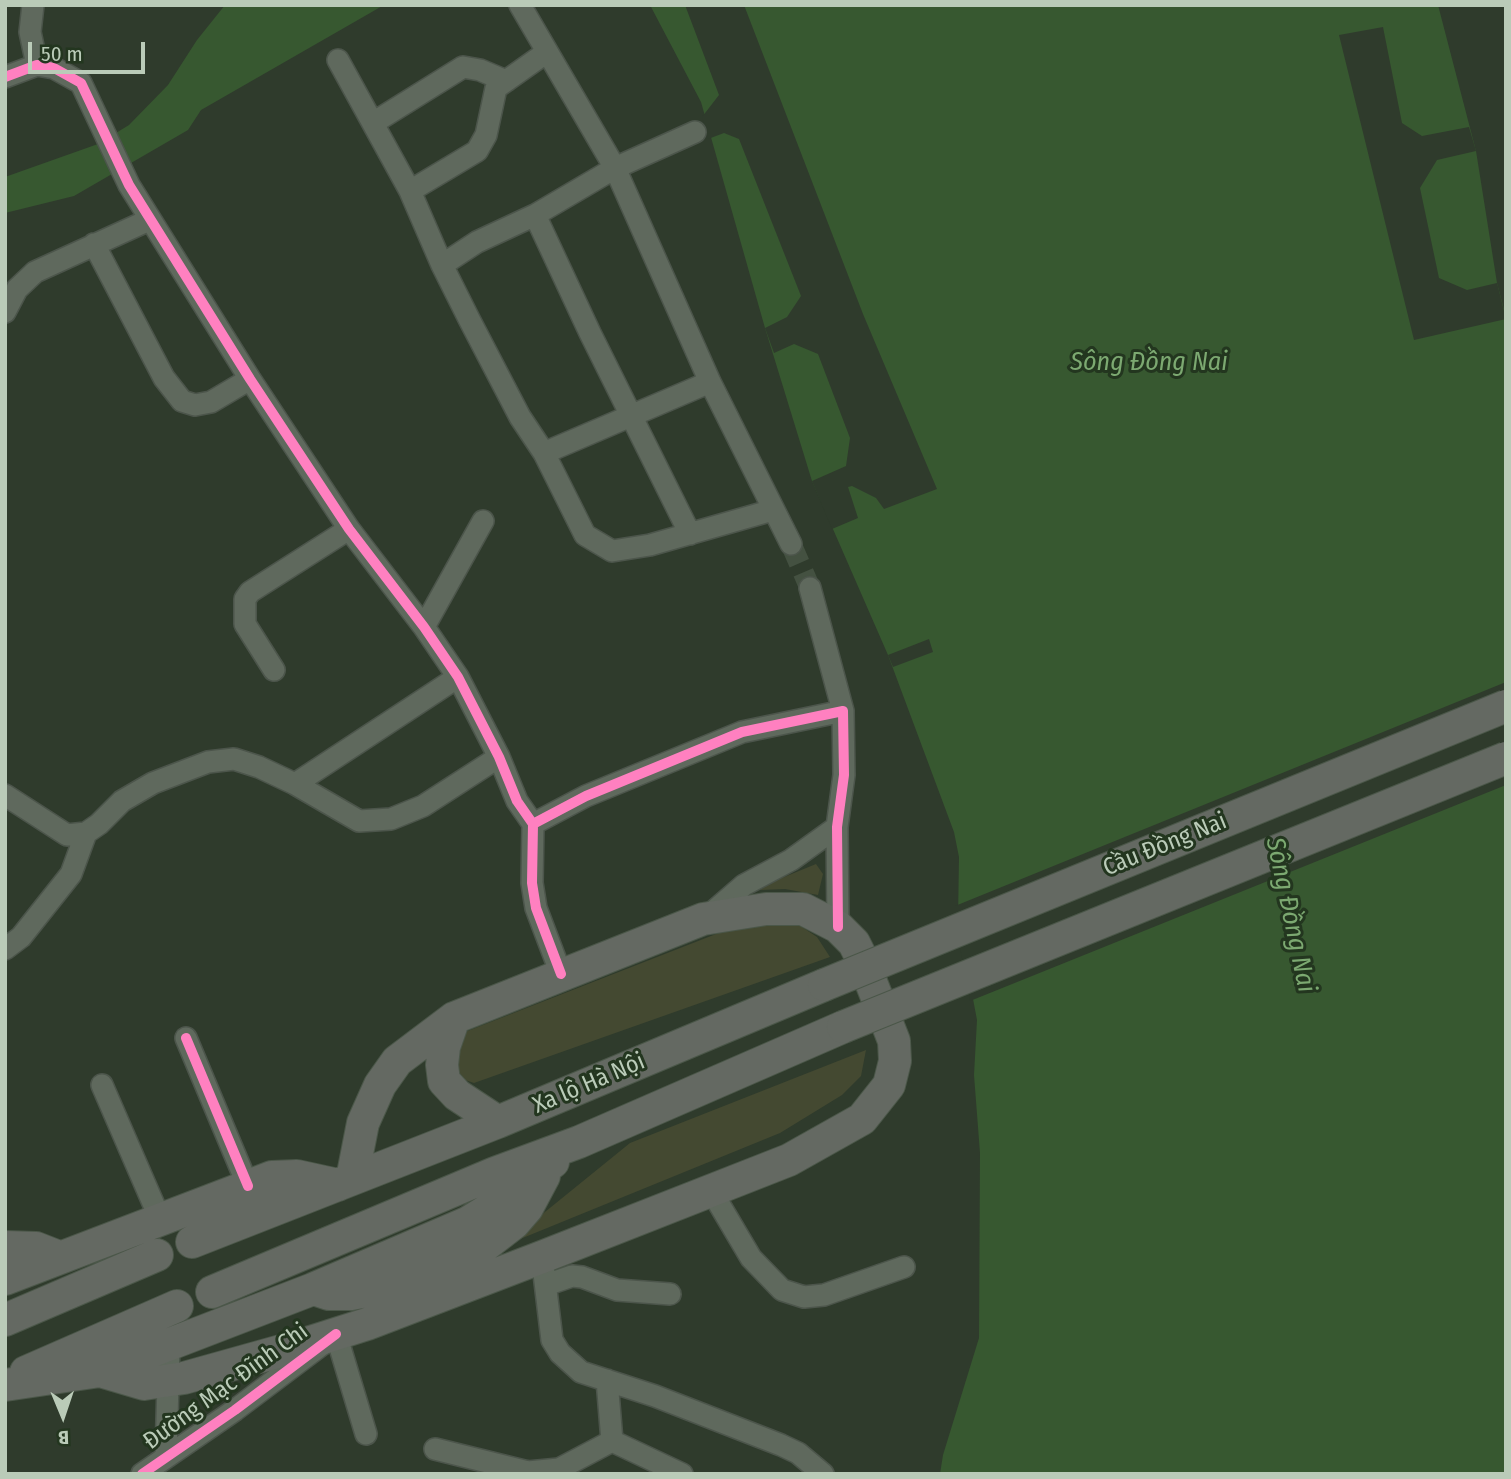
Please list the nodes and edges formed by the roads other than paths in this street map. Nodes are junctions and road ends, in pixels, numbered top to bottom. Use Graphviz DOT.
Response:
graph roads {
  1 [pos="33,5"];
  2 [pos="520,5"];
  3 [pos="547,52"];
  4 [pos="338,60"];
  5 [pos="37,65"];
  6 [pos="5,77"];
  7 [pos="506,81"];
  8 [pos="373,123"];
  9 [pos="695,132"];
  10 [pos="615,168"];
  11 [pos="410,191"];
  12 [pos="535,215"];
  13 [pos="149,220"];
  14 [pos="94,244"];
  15 [pos="442,265"];
  16 [pos="5,312"];
  17 [pos="250,379"];
  18 [pos="710,382"];
  19 [pos="632,415"];
  20 [pos="544,453"];
  21 [pos="773,510"];
  22 [pos="483,521"];
  23 [pos="349,529"];
  24 [pos="690,534"];
  25 [pos="791,544"];
  26 [pos="810,588"];
  27 [pos="424,627"];
  28 [pos="274,670"];
  29 [pos="458,677"];
  30 [pos="1506,706"];
  31 [pos="843,712"];
  32 [pos="499,757"];
  33 [pos="1506,758"];
  34 [pos="295,784"];
  35 [pos="5,795"];
  36 [pos="533,824"];
  37 [pos="837,827"];
  38 [pos="86,833"];
  39 [pos="703,919"];
  40 [pos="838,926"];
  41 [pos="5,949"];
  42 [pos="561,974"];
  43 [pos="824,985"];
  44 [pos="454,1018"];
  45 [pos="843,1027"];
  46 [pos="186,1038"];
  47 [pos="102,1085"];
  48 [pos="498,1122"];
  49 [pos="579,1142"];
  50 [pos="345,1182"];
  51 [pos="248,1186"];
  52 [pos="712,1192"];
  53 [pos="160,1219"];
  54 [pos="192,1242"];
  55 [pos="5,1247"];
  56 [pos="157,1255"];
  57 [pos="59,1257"];
  58 [pos="904,1267"];
  59 [pos="544,1271"];
  60 [pos="5,1279"];
  61 [pos="212,1292"];
  62 [pos="670,1294"];
  63 [pos="177,1306"];
  64 [pos="5,1320"];
  65 [pos="336,1334"];
  66 [pos="169,1345"];
  67 [pos="100,1371"];
  68 [pos="607,1380"];
  69 [pos="168,1381"];
  70 [pos="5,1383"];
  71 [pos="366,1434"];
  72 [pos="612,1441"];
  73 [pos="436,1449"];
  74 [pos="166,1456"];
  75 [pos="142,1474"];
  76 [pos="682,1474"];
  77 [pos="823,1474"];
  1 -- 5 [label="street"];
  2 -- 3 [label="street"];
  3 -- 7 [label="street"];
  3 -- 10 [label="street"];
  4 -- 8 [label="street"];
  5 -- 6 [label="street"];
  5 -- 13 [label="street"];
  7 -- 8 [label="street"];
  7 -- 11 [label="street"];
  8 -- 11 [label="street"];
  9 -- 10 [label="street"];
  10 -- 12 [label="street"];
  10 -- 18 [label="street"];
  11 -- 15 [label="street"];
  12 -- 15 [label="street"];
  12 -- 19 [label="street"];
  13 -- 14 [label="street"];
  13 -- 17 [label="street"];
  14 -- 16 [label="street"];
  14 -- 17 [label="street"];
  15 -- 20 [label="street"];
  17 -- 23 [label="street"];
  18 -- 19 [label="street"];
  18 -- 21 [label="street"];
  19 -- 20 [label="street"];
  19 -- 24 [label="street"];
  20 -- 24 [label="street"];
  21 -- 24 [label="street"];
  21 -- 25 [label="street"];
  22 -- 27 [label="street"];
  23 -- 27 [label="street"];
  23 -- 28 [label="street"];
  26 -- 31 [label="street"];
  27 -- 29 [label="street"];
  29 -- 32 [label="street"];
  29 -- 34 [label="street"];
  30 -- 43 [label="highway, Cầu Đồng Nai, bridge"];
  31 -- 36 [label="street"];
  31 -- 37 [label="street"];
  32 -- 34 [label="street"];
  32 -- 36 [label="street"];
  33 -- 45 [label="highway, Cầu Đồng Nai, bridge"];
  34 -- 38 [label="street"];
  35 -- 38 [label="street"];
  36 -- 42 [label="street"];
  37 -- 39 [label="street"];
  37 -- 40 [label="street"];
  38 -- 41 [label="street"];
  39 -- 40 [label="highway"];
  39 -- 42 [label="highway"];
  40 -- 52 [label="highway"];
  42 -- 44 [label="highway"];
  43 -- 48 [label="highway, Xa lộ Hà Nội"];
  44 -- 48 [label="highway"];
  44 -- 50 [label="highway"];
  45 -- 49 [label="highway, Xa lộ Hà Nội"];
  46 -- 51 [label="street"];
  47 -- 53 [label="street"];
  48 -- 50 [label="highway, Xa lộ Hà Nội"];
  49 -- 61 [label="highway, Xa lộ Hà Nội"];
  49 -- 66 [label="highway, Xa lộ Hà Nội"];
  50 -- 51 [label="highway"];
  50 -- 54 [label="highway, Xa lộ Hà Nội"];
  51 -- 53 [label="highway"];
  52 -- 58 [label="street"];
  52 -- 59 [label="highway"];
  53 -- 57 [label="highway"];
  55 -- 57 [label="highway"];
  56 -- 64 [label="highway"];
  57 -- 60 [label="highway"];
  59 -- 62 [label="street"];
  59 -- 65 [label="highway"];
  59 -- 68 [label="street"];
  63 -- 70 [label="highway, Xa lộ Hà Nội"];
  65 -- 69 [label="highway"];
  65 -- 71 [label="street"];
  65 -- 74 [label="street, Đường Mạc Đĩnh Chi"];
  66 -- 67 [label="highway, Xa lộ Hà Nội"];
  66 -- 69 [label="street, Đường Mạc Đĩnh Chi"];
  67 -- 69 [label="highway"];
  67 -- 70 [label="highway, Xa lộ Hà Nội"];
  68 -- 72 [label="street"];
  68 -- 77 [label="street"];
  69 -- 74 [label="street, Đường Mạc Đĩnh Chi"];
  72 -- 73 [label="street"];
  72 -- 76 [label="street"];
  74 -- 75 [label="street, Đường Mạc Đĩnh Chi"];
}
